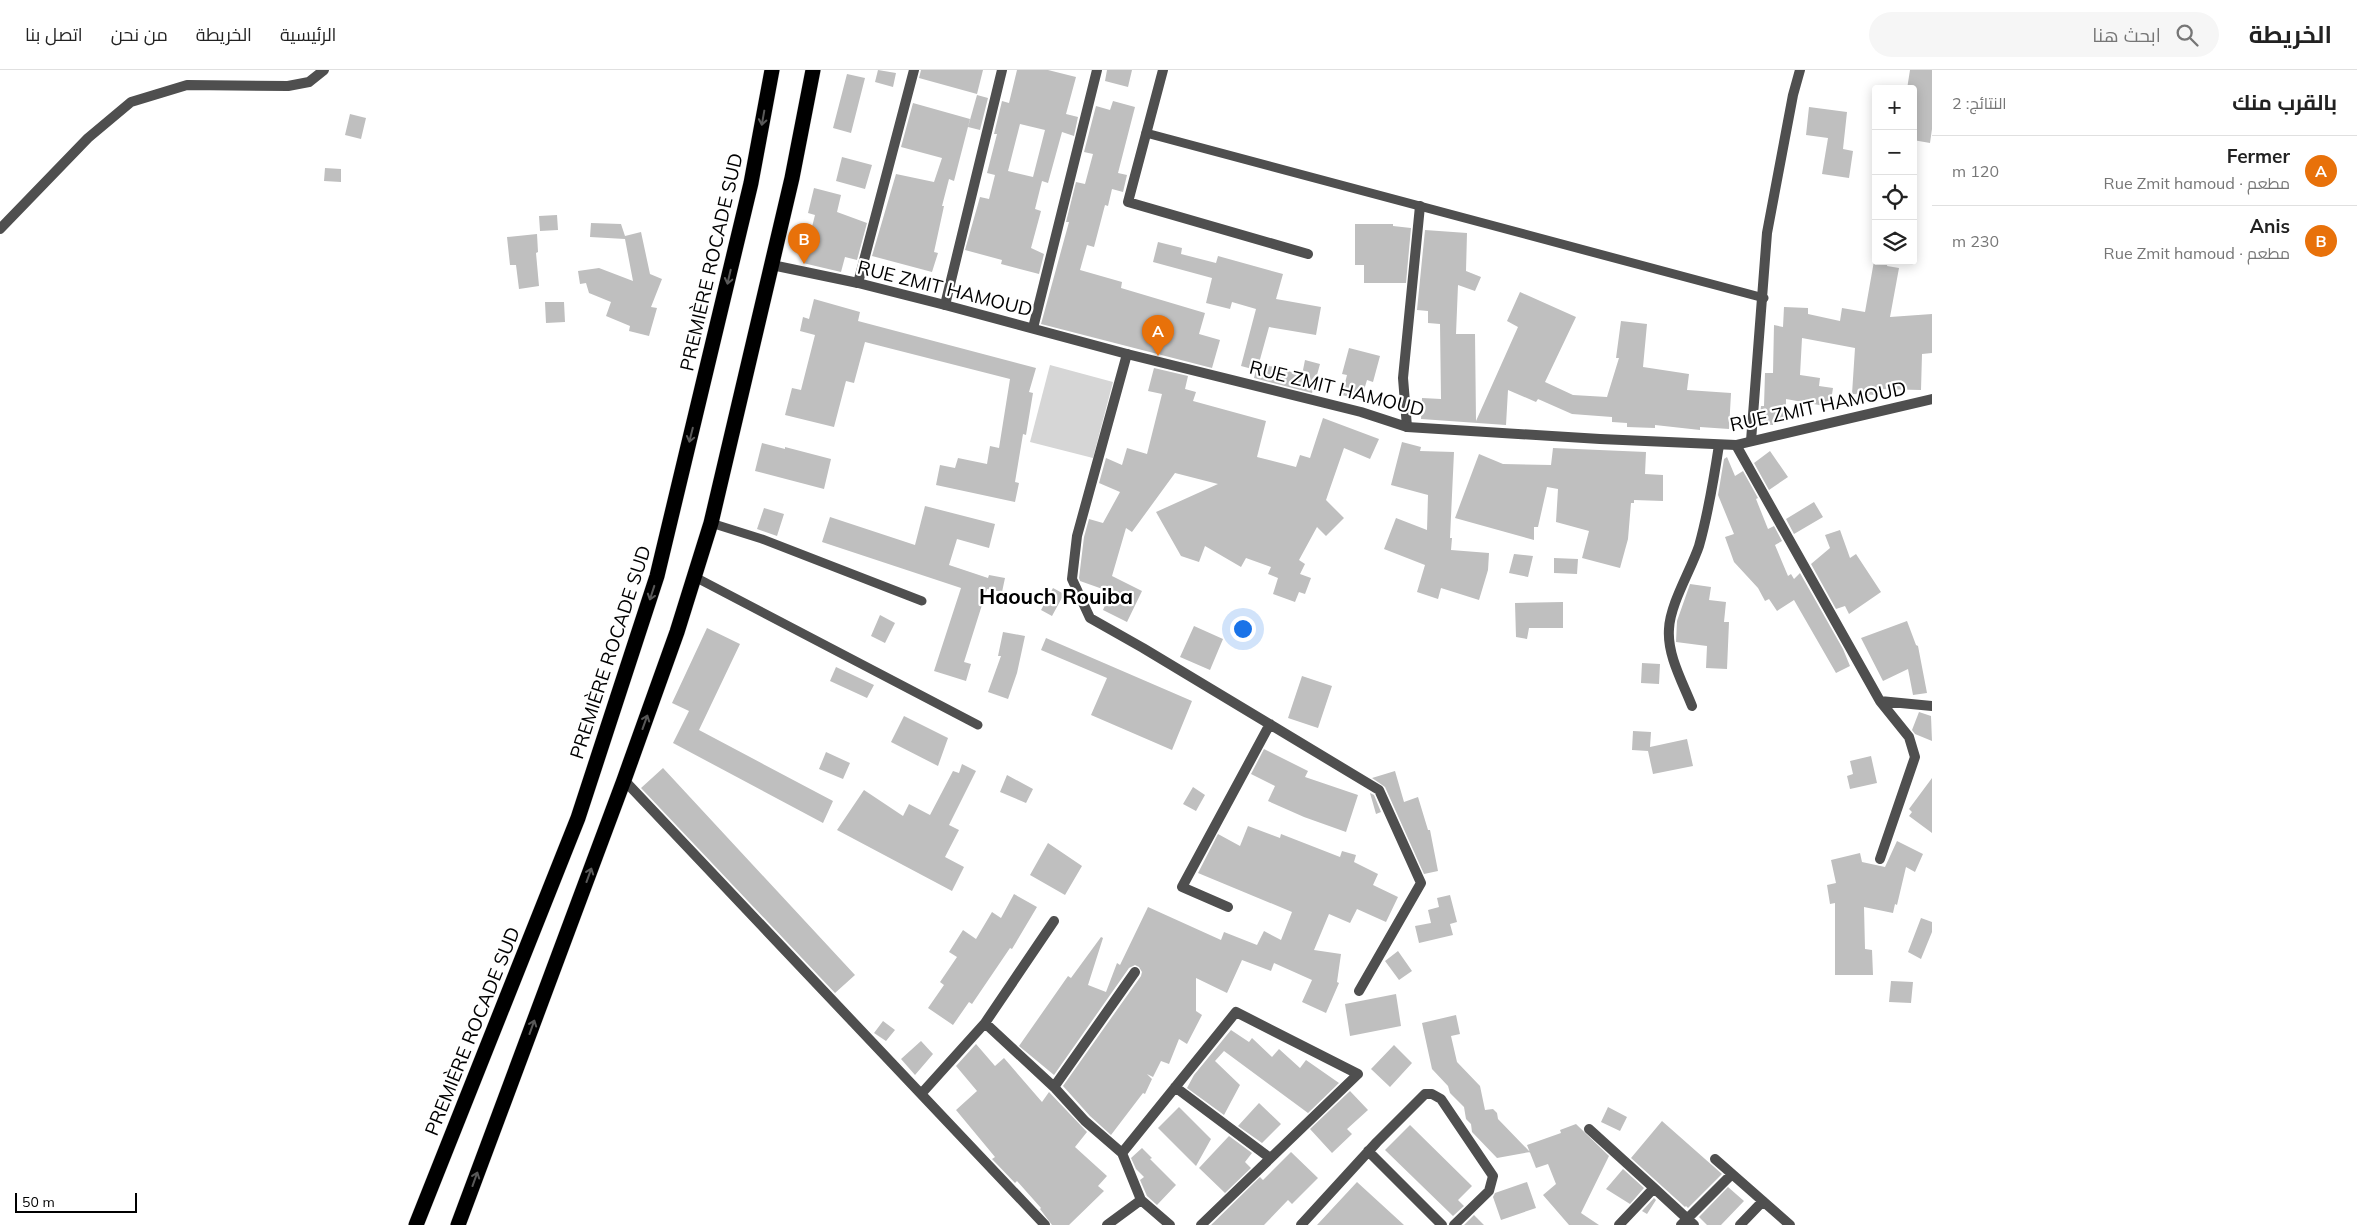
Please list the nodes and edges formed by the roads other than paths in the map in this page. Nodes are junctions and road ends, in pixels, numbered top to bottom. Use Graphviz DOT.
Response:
graph roads {
  1 [pos="324,70"];
  2 [pos="772,70"];
  3 [pos="813,70"];
  4 [pos="914,70"];
  5 [pos="1002,70"];
  6 [pos="1097,70"];
  7 [pos="1163,70"];
  8 [pos="1800,70"];
  9 [pos="1146,133"];
  10 [pos="1420,206"];
  11 [pos="0,229"];
  12 [pos="1308,254"];
  13 [pos="772,264"];
  14 [pos="858,283"];
  15 [pos="1764,298"];
  16 [pos="945,305"];
  17 [pos="1033,328"];
  18 [pos="1127,354"];
  19 [pos="1932,399"];
  20 [pos="1407,427"];
  21 [pos="1751,440"];
  22 [pos="1719,445"];
  23 [pos="1736,445"];
  24 [pos="711,524"];
  25 [pos="693,576"];
  26 [pos="922,601"];
  27 [pos="1880,701"];
  28 [pos="1692,706"];
  29 [pos="1932,706"];
  30 [pos="1270,724"];
  31 [pos="978,725"];
  32 [pos="624,780"];
  33 [pos="1880,859"];
  34 [pos="1228,907"];
  35 [pos="1054,921"];
  36 [pos="1134,972"];
  37 [pos="1359,991"];
  38 [pos="985,1023"];
  39 [pos="1054,1087"];
  40 [pos="1175,1087"];
  41 [pos="921,1094"];
  42 [pos="1589,1129"];
  43 [pos="1368,1151"];
  44 [pos="1122,1152"];
  45 [pos="1270,1158"];
  46 [pos="1715,1159"];
  47 [pos="1732,1174"];
  48 [pos="1654,1188"];
  49 [pos="1141,1200"];
  50 [pos="1763,1201"];
  51 [pos="1687,1223"];
  52 [pos="416,1225"];
  53 [pos="458,1225"];
  54 [pos="1045,1225"];
  55 [pos="1107,1225"];
  56 [pos="1170,1225"];
  57 [pos="1201,1225"];
  58 [pos="1301,1225"];
  59 [pos="1442,1225"];
  60 [pos="1454,1225"];
  61 [pos="1619,1225"];
  62 [pos="1740,1225"];
  63 [pos="1790,1225"];
  1 -- 11 [label="street"];
  2 -- 52 [label="highway, PREMIÈRE ROCADE SUD, one-way"];
  3 -- 13 [label="highway"];
  4 -- 14 [label="street"];
  5 -- 16 [label="street"];
  6 -- 17 [label="street"];
  7 -- 9 [label="street"];
  8 -- 15 [label="street"];
  9 -- 10 [label="lane"];
  9 -- 12 [label="street"];
  10 -- 15 [label="lane"];
  10 -- 20 [label="street"];
  13 -- 14 [label="street, RUE ZMIT HAMOUD"];
  13 -- 24 [label="highway"];
  14 -- 16 [label="street, RUE ZMIT HAMOUD"];
  15 -- 21 [label="street"];
  16 -- 17 [label="street, RUE ZMIT HAMOUD"];
  17 -- 18 [label="street, RUE ZMIT HAMOUD"];
  18 -- 20 [label="street, RUE ZMIT HAMOUD"];
  18 -- 30 [label="street"];
  19 -- 21 [label="street, RUE ZMIT HAMOUD"];
  20 -- 22 [label="street, RUE ZMIT HAMOUD"];
  21 -- 23 [label="street, RUE ZMIT HAMOUD"];
  22 -- 23 [label="street, RUE ZMIT HAMOUD"];
  22 -- 28 [label="street"];
  23 -- 27 [label="street"];
  24 -- 25 [label="highway"];
  24 -- 26 [label="lane"];
  25 -- 31 [label="lane"];
  32 -- 25 [label="highway, one-way"];
  27 -- 29 [label="street"];
  27 -- 33 [label="street"];
  30 -- 34 [label="street"];
  30 -- 37 [label="street"];
  32 -- 41 [label="street"];
  53 -- 32 [label="highway, one-way"];
  35 -- 38 [label="street"];
  36 -- 39 [label="street"];
  38 -- 39 [label="street"];
  38 -- 41 [label="street"];
  39 -- 44 [label="street"];
  40 -- 44 [label="street"];
  40 -- 45 [label="street"];
  40 -- 45 [label="street"];
  41 -- 54 [label="street"];
  42 -- 48 [label="street"];
  43 -- 58 [label="street"];
  43 -- 59 [label="street"];
  43 -- 60 [label="street"];
  44 -- 49 [label="street"];
  45 -- 57 [label="street"];
  46 -- 47 [label="street"];
  47 -- 50 [label="street"];
  47 -- 51 [label="street"];
  48 -- 51 [label="street"];
  48 -- 61 [label="street"];
  49 -- 55 [label="street"];
  49 -- 56 [label="street"];
  50 -- 62 [label="street"];
  50 -- 63 [label="street"];
}
